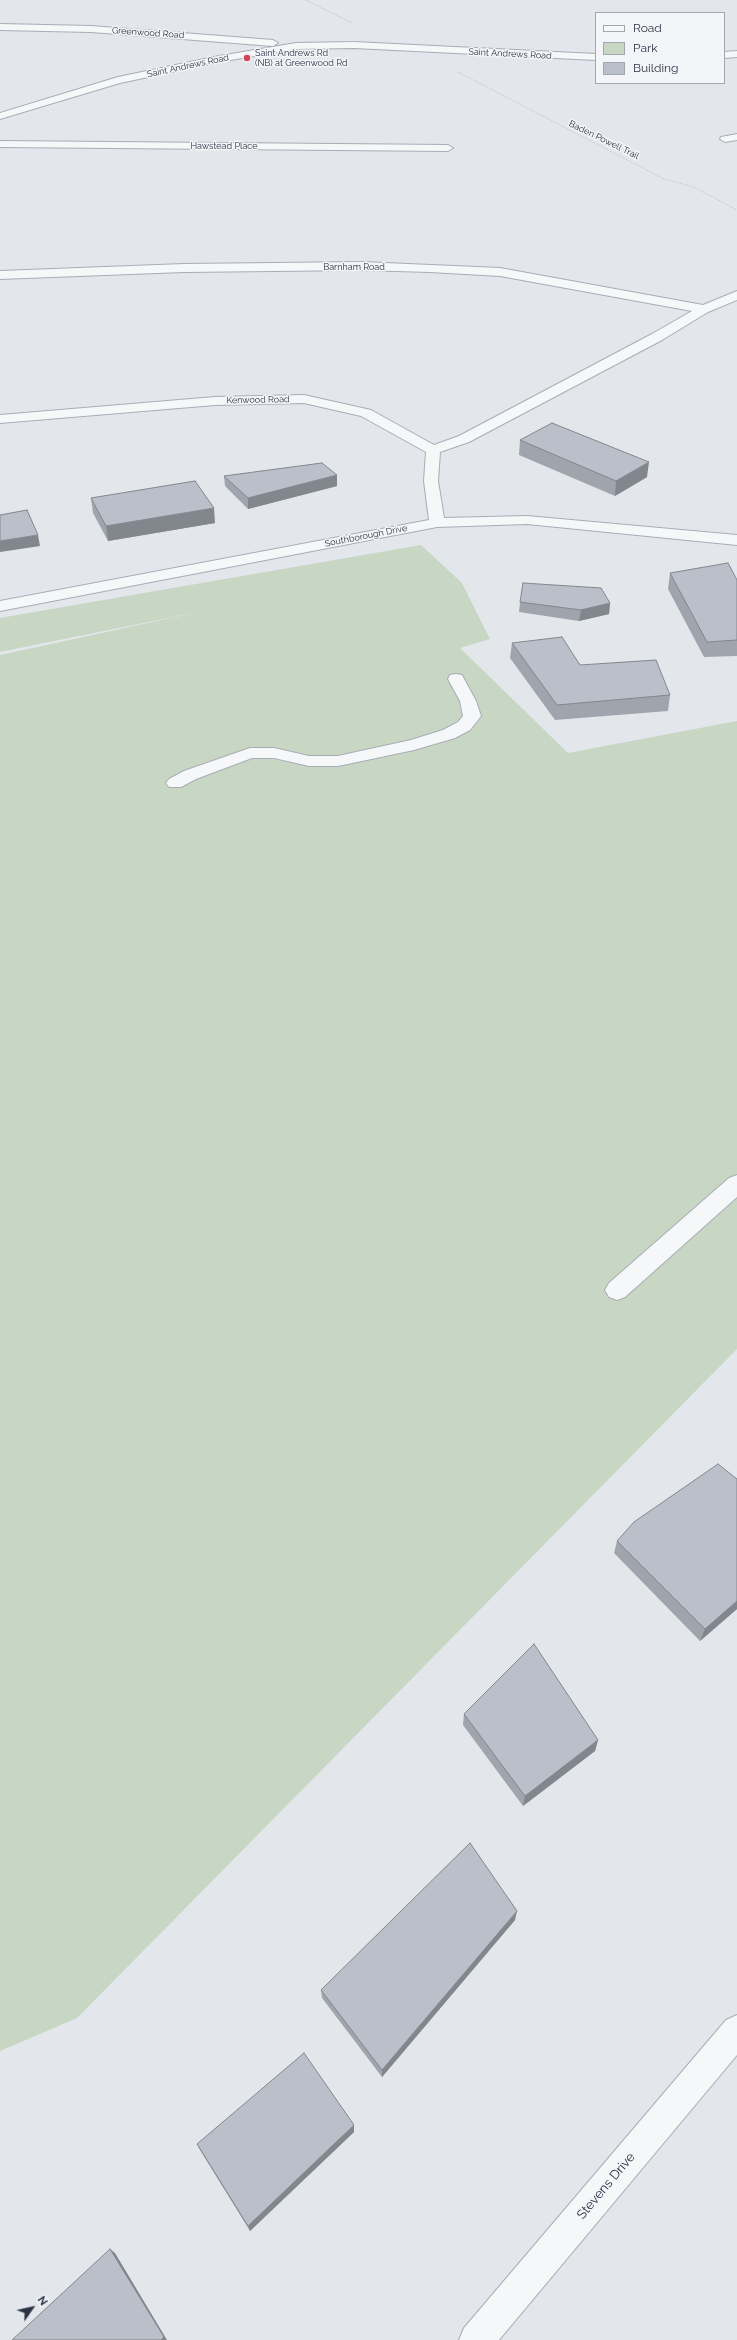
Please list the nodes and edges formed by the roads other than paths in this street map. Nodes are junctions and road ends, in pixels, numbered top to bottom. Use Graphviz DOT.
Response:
graph roads {
  1 [pos="0,27"];
  2 [pos="296,46"];
  3 [pos="737,54"];
  4 [pos="725,55"];
  5 [pos="595,57"];
  6 [pos="0,116"];
  7 [pos="737,137"];
  8 [pos="725,139"];
  9 [pos="0,144"];
  10 [pos="448,148"];
  11 [pos="0,275"];
  12 [pos="733,300"];
  13 [pos="704,309"];
  14 [pos="0,419"];
  15 [pos="433,450"];
  16 [pos="436,523"];
  17 [pos="737,540"];
  18 [pos="0,606"];
  19 [pos="456,679"];
  20 [pos="175,783"];
  21 [pos="737,1184"];
  22 [pos="617,1290"];
  23 [pos="737,2032"];
  24 [pos="476,2340"];
  1 -- 2 [label="street, Greenwood Road"];
  2 -- 5 [label="street, Saint Andrews Road"];
  2 -- 6 [label="street, Saint Andrews Road"];
  3 -- 4 [label="street"];
  7 -- 8 [label="street"];
  9 -- 10 [label="street, Hawstead Place"];
  11 -- 13 [label="street, Barnham Road"];
  12 -- 13 [label="street"];
  13 -- 15 [label="street"];
  14 -- 15 [label="street, Kenwood Road"];
  15 -- 16 [label="street"];
  16 -- 17 [label="street, Southborough Drive"];
  16 -- 18 [label="street, Southborough Drive"];
  19 -- 20 [label="street"];
  21 -- 22 [label="street"];
  23 -- 24 [label="street, Stevens Drive"];
}
